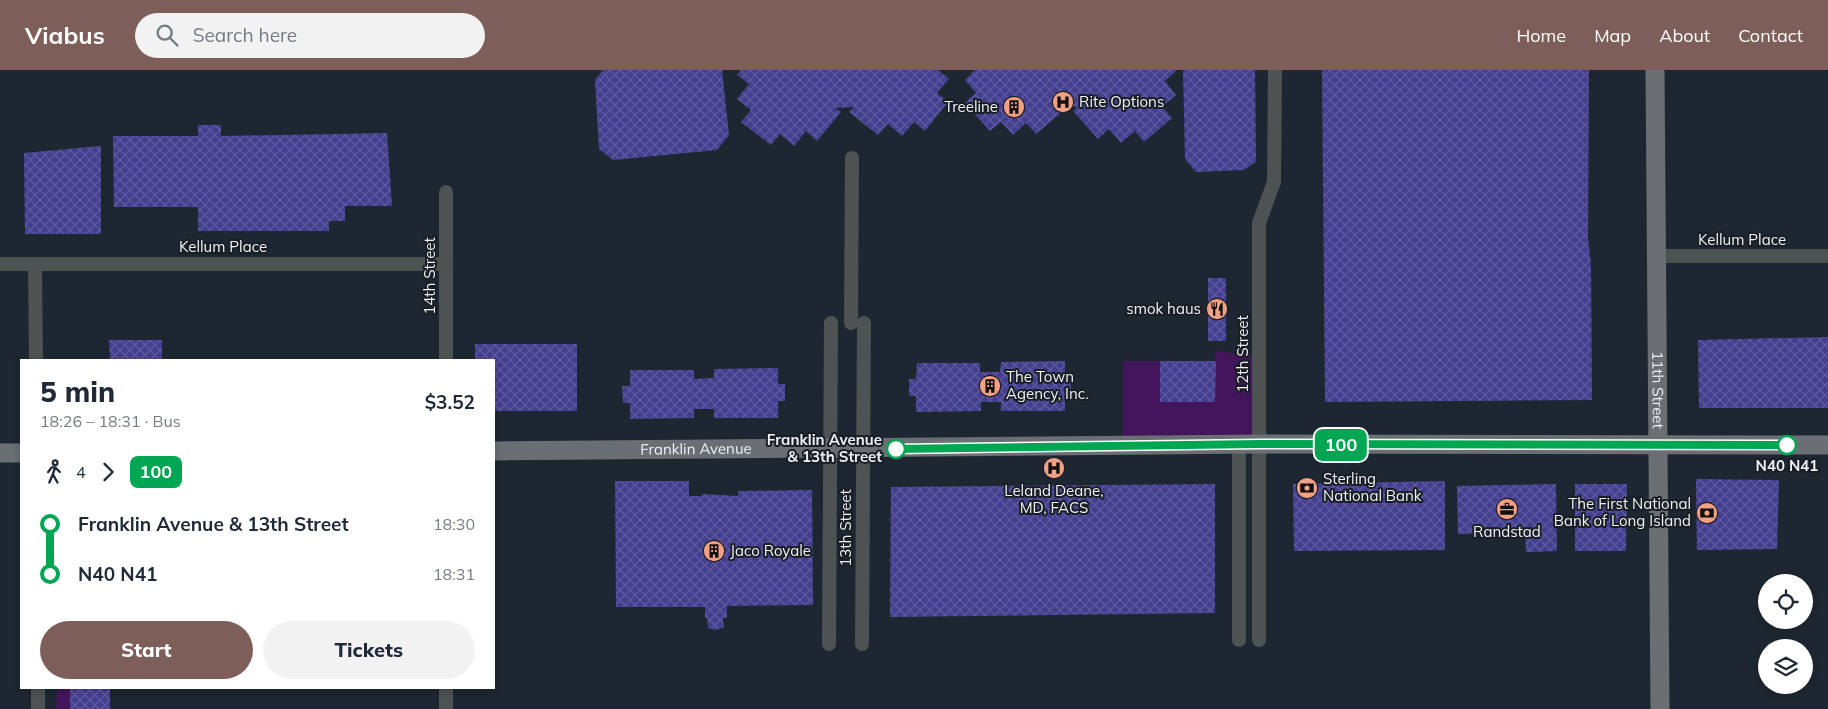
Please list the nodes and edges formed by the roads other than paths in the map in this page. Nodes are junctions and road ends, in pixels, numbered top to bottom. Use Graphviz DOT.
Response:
graph roads {
  1 [pos="1275,70"];
  2 [pos="1655,70"];
  3 [pos="852,158"];
  4 [pos="446,192"];
  5 [pos="1657,256"];
  6 [pos="1828,256"];
  7 [pos="0,264"];
  8 [pos="35,264"];
  9 [pos="446,264"];
  10 [pos="831,323"];
  11 [pos="36,359"];
  12 [pos="446,359"];
  13 [pos="1260,444"];
  14 [pos="1239,445"];
  15 [pos="1828,445"];
  16 [pos="1658,446"];
  17 [pos="829,449"];
  18 [pos="863,449"];
  19 [pos="495,451"];
  20 [pos="20,452"];
  21 [pos="0,453"];
  22 [pos="1239,640"];
  23 [pos="1259,640"];
  24 [pos="829,644"];
  25 [pos="862,644"];
  26 [pos="38,689"];
  27 [pos="446,689"];
  28 [pos="38,709"];
  29 [pos="446,709"];
  30 [pos="1660,709"];
  1 -- 13 [label="street, 12th Street"];
  2 -- 5 [label="main road, 11th Street"];
  3 -- 18 [label="street, 13th Street"];
  4 -- 9 [label="street, 14th Street"];
  5 -- 6 [label="street, Kellum Place"];
  5 -- 16 [label="main road, 11th Street"];
  7 -- 8 [label="street, Kellum Place"];
  8 -- 9 [label="street, Kellum Place"];
  8 -- 11 [label="street"];
  9 -- 12 [label="street, 14th Street"];
  10 -- 17 [label="street"];
  13 -- 14 [label="main road, Franklin Avenue"];
  13 -- 16 [label="main road, Franklin Avenue"];
  13 -- 23 [label="street, 12th Street"];
  14 -- 18 [label="main road, Franklin Avenue"];
  14 -- 22 [label="street"];
  15 -- 16 [label="main road, Franklin Avenue"];
  16 -- 30 [label="main road, 11th Street"];
  17 -- 18 [label="main road, Franklin Avenue"];
  17 -- 19 [label="main road, Franklin Avenue"];
  17 -- 24 [label="street"];
  18 -- 25 [label="street, 13th Street"];
  20 -- 21 [label="main road"];
  26 -- 28 [label="street"];
  27 -- 29 [label="street"];
}
